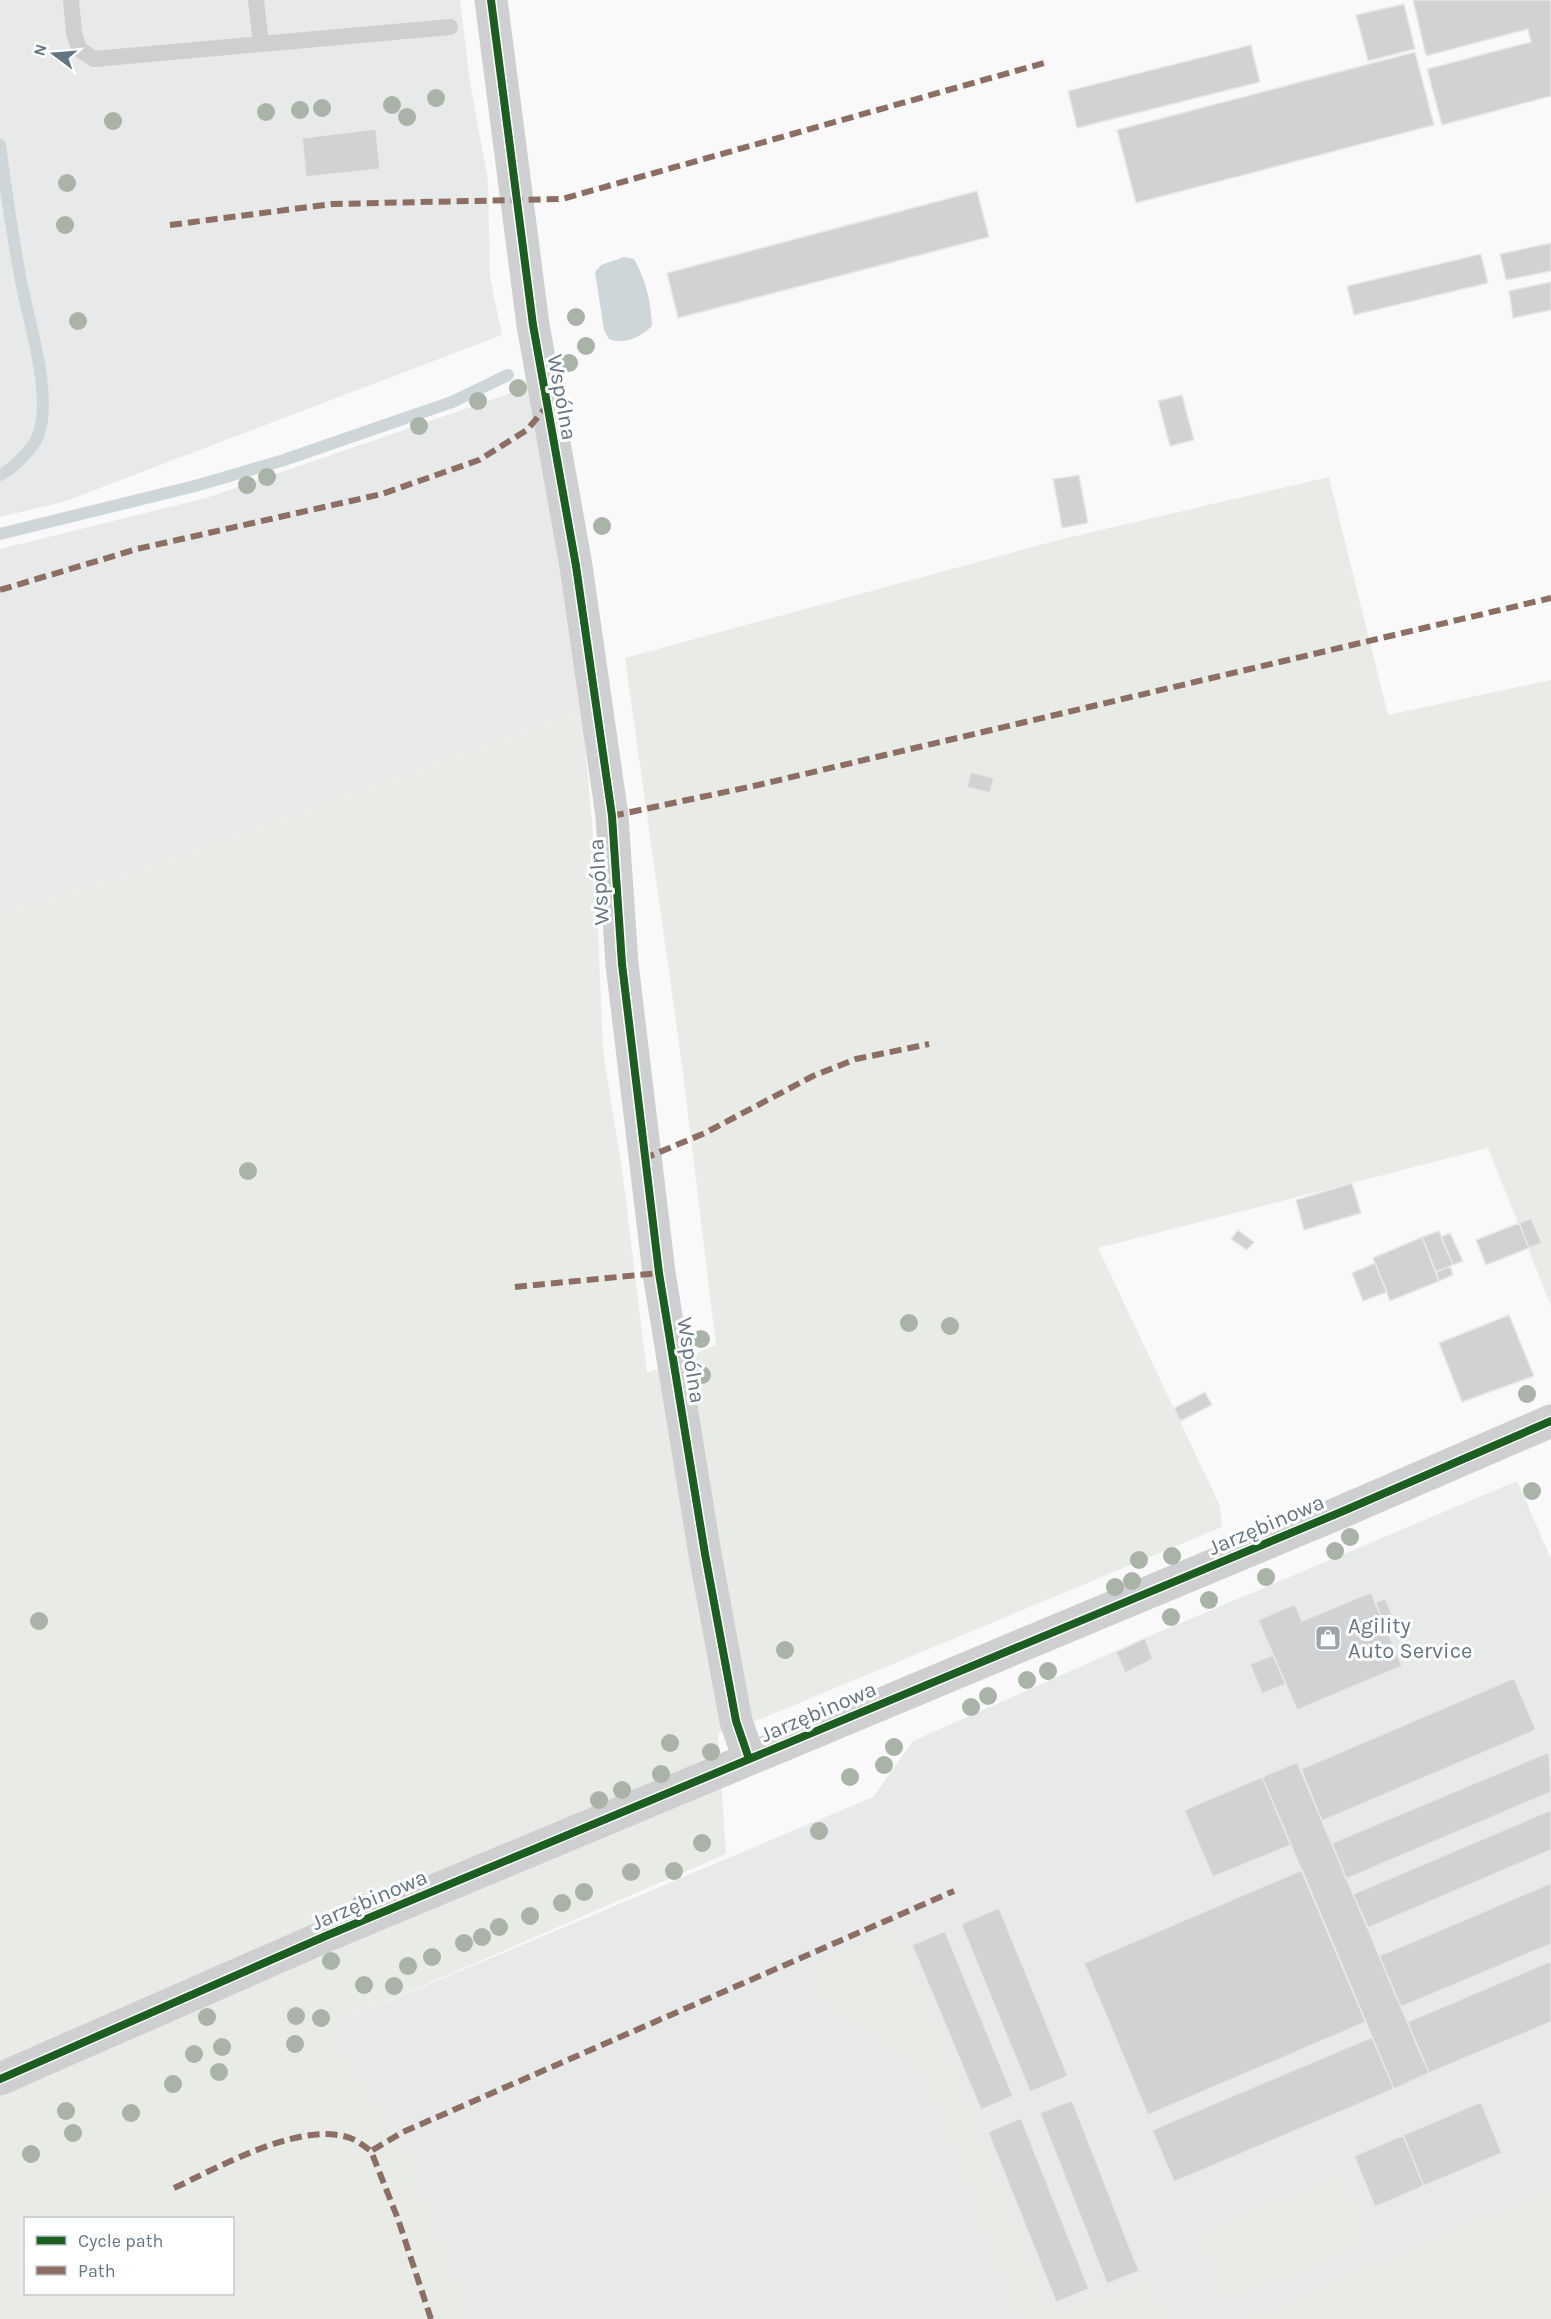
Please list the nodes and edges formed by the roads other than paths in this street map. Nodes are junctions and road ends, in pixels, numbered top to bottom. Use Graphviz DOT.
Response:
graph roads {
  1 [pos="71,0"];
  2 [pos="256,0"];
  3 [pos="491,0"];
  4 [pos="450,27"];
  5 [pos="261,44"];
  6 [pos="1551,1421"];
  7 [pos="748,1759"];
  8 [pos="0,2079"];
  1 -- 5 [label="lane"];
  2 -- 5 [label="lane"];
  3 -- 7 [label="street, Wspólna"];
  4 -- 5 [label="lane"];
  6 -- 7 [label="street, Jarzębinowa"];
  7 -- 8 [label="street, Jarzębinowa"];
}
